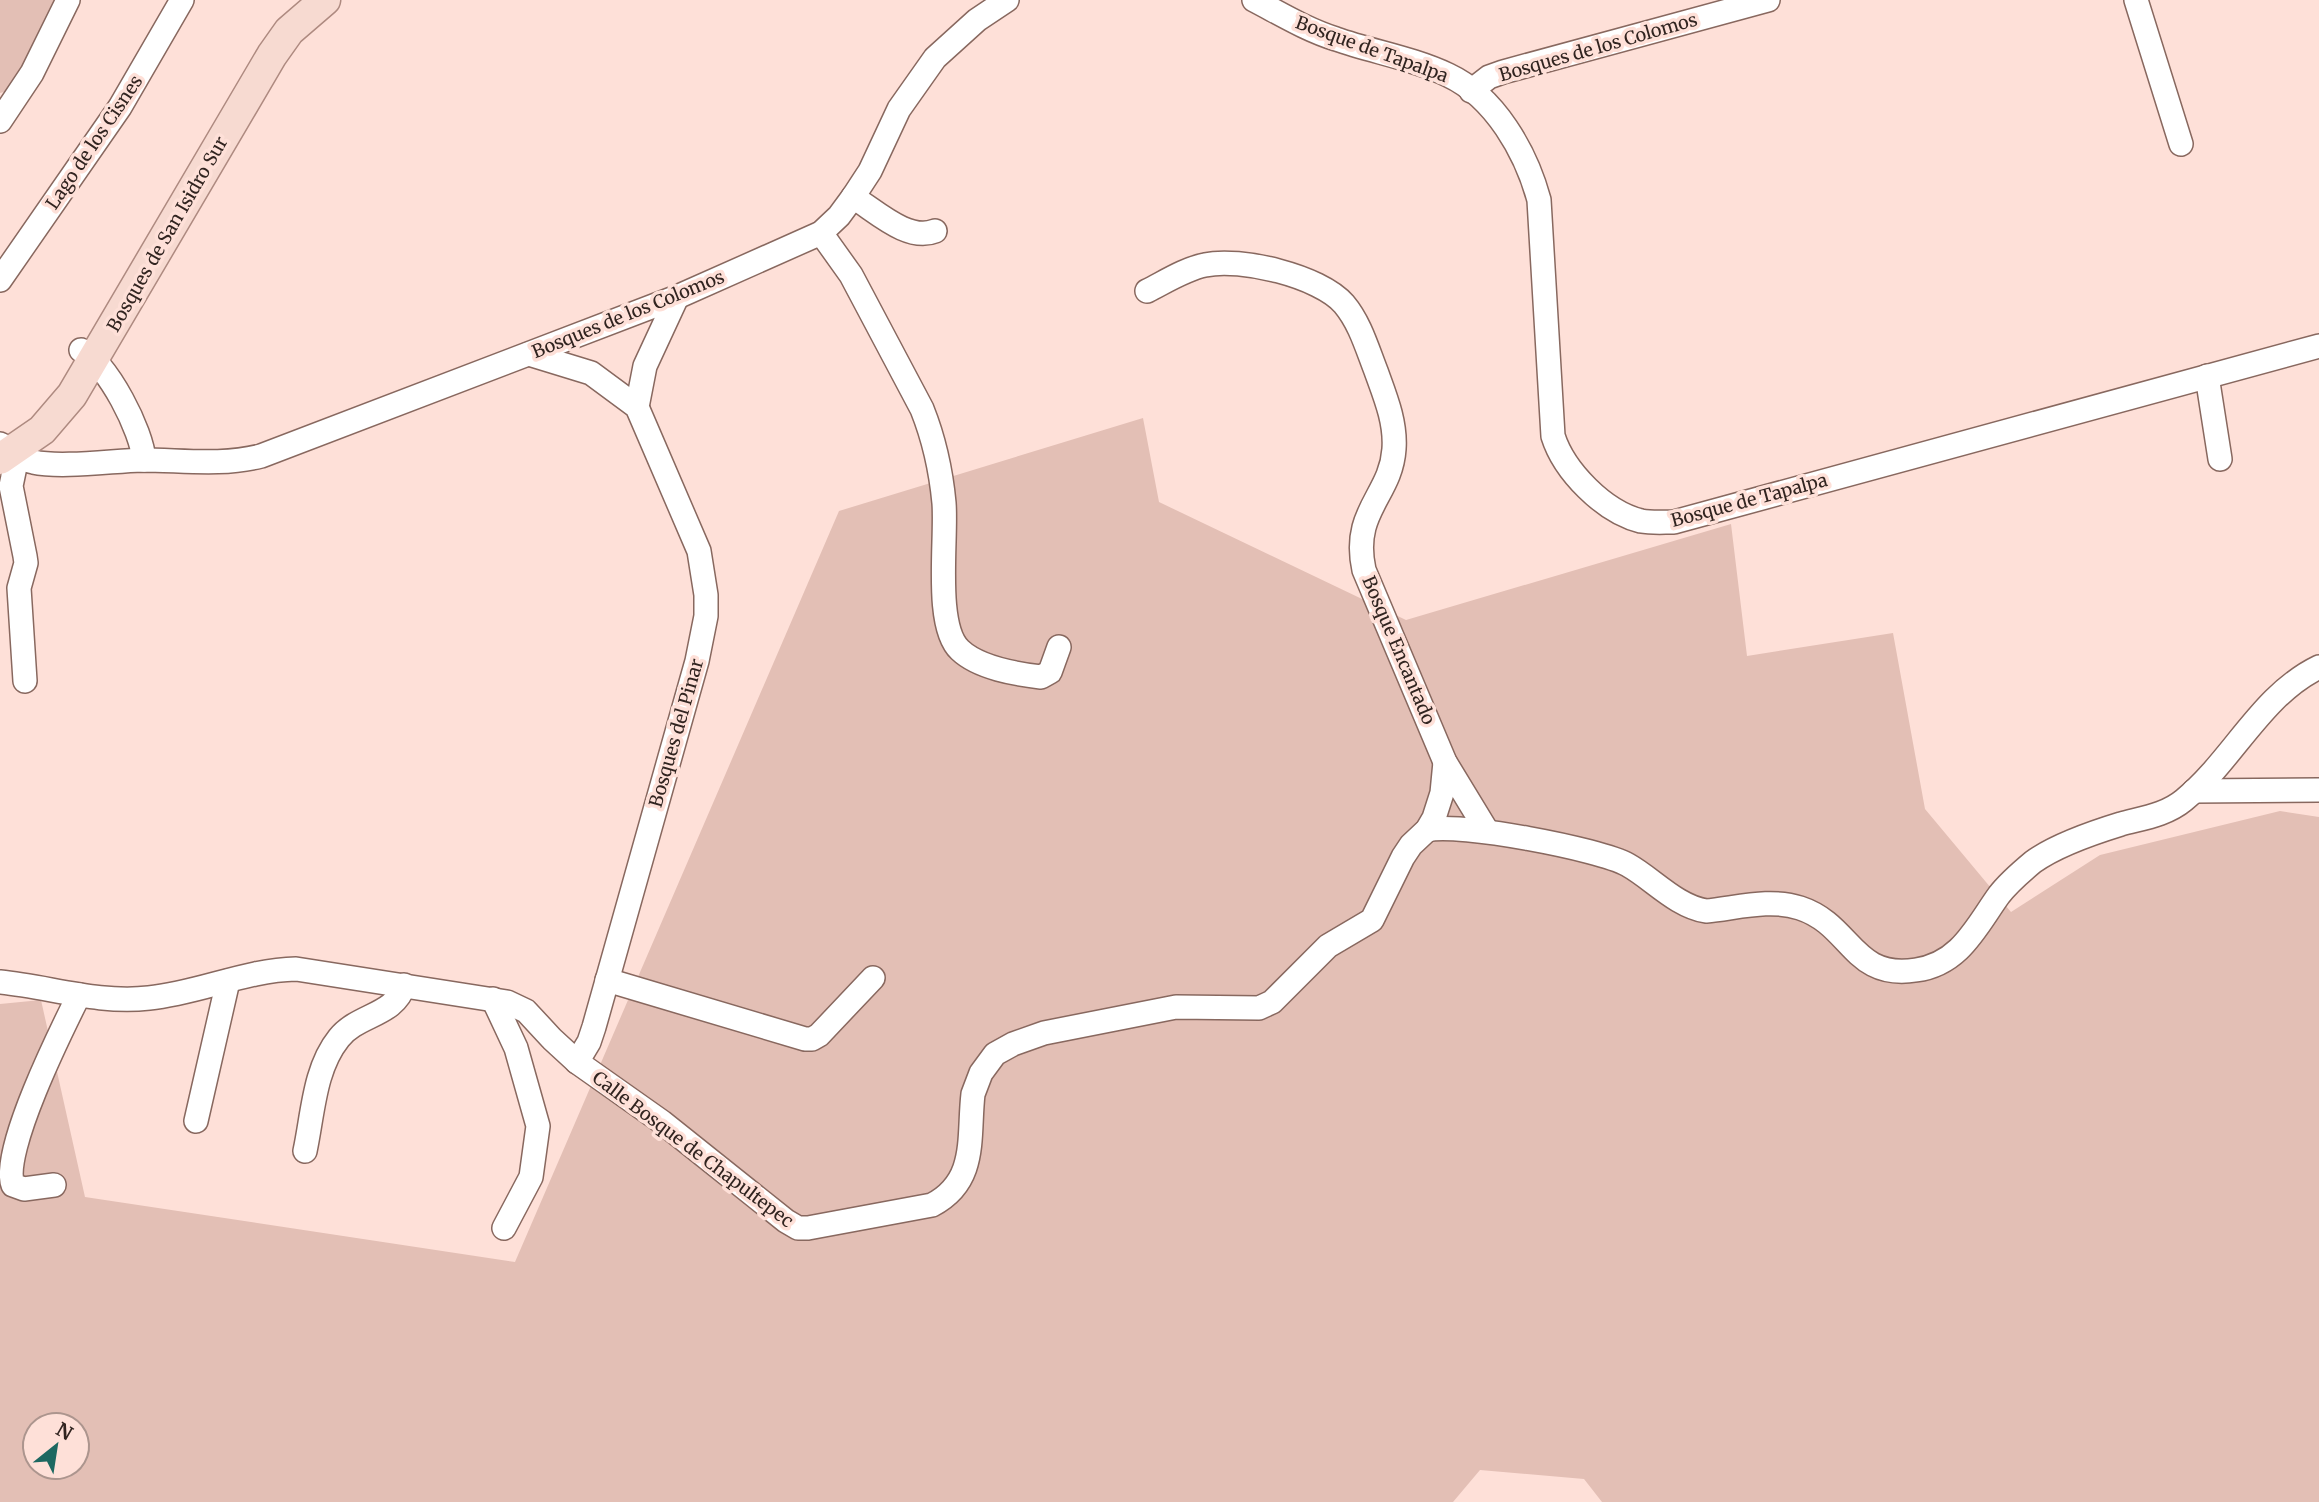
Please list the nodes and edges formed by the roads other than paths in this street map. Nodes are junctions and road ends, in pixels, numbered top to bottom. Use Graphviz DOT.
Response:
graph roads {
  1 [pos="68,0"];
  2 [pos="182,0"];
  3 [pos="294,0"];
  4 [pos="325,0"];
  5 [pos="1007,0"];
  6 [pos="1254,0"];
  7 [pos="1768,0"];
  8 [pos="2136,0"];
  9 [pos="1471,91"];
  10 [pos="0,121"];
  11 [pos="2181,144"];
  12 [pos="853,197"];
  13 [pos="935,231"];
  14 [pos="821,233"];
  15 [pos="0,280"];
  16 [pos="1147,291"];
  17 [pos="677,297"];
  18 [pos="2319,346"];
  19 [pos="2296,352"];
  20 [pos="88,354"];
  21 [pos="529,354"];
  22 [pos="2319,360"];
  23 [pos="2207,376"];
  24 [pos="638,407"];
  25 [pos="6,450"];
  26 [pos="2220,459"];
  27 [pos="144,460"];
  28 [pos="1059,647"];
  29 [pos="2319,667"];
  30 [pos="24,681"];
  31 [pos="1445,762"];
  32 [pos="2319,790"];
  33 [pos="2194,791"];
  34 [pos="1427,830"];
  35 [pos="1487,831"];
  36 [pos="873,978"];
  37 [pos="607,980"];
  38 [pos="228,981"];
  39 [pos="0,982"];
  40 [pos="404,985"];
  41 [pos="79,995"];
  42 [pos="493,999"];
  43 [pos="577,1062"];
  44 [pos="196,1121"];
  45 [pos="306,1152"];
  46 [pos="54,1185"];
  47 [pos="504,1228"];
  1 -- 10 [label="street"];
  2 -- 15 [label="street, Lago de los Cisnes"];
  3 -- 20 [label="main road, Bosques de San Isidro Sur"];
  4 -- 20 [label="main road, Bosques de San Isidro Sur"];
  5 -- 12 [label="street, Bosques de los Colomos"];
  6 -- 9 [label="street, Bosque de Tapalpa"];
  7 -- 9 [label="street, Bosques de los Colomos"];
  8 -- 11 [label="street"];
  9 -- 23 [label="street, Bosque de Tapalpa"];
  12 -- 13 [label="street"];
  12 -- 14 [label="street, Bosques de los Colomos"];
  14 -- 17 [label="street, Bosques de los Colomos"];
  14 -- 28 [label="street"];
  16 -- 31 [label="street, Bosque Encantado"];
  17 -- 21 [label="street, Bosques de los Colomos"];
  17 -- 24 [label="street"];
  18 -- 19 [label="street, Bosque de Tapalpa"];
  19 -- 22 [label="street"];
  19 -- 23 [label="street, Bosque de Tapalpa"];
  20 -- 25 [label="main road, Bosques de San Isidro Sur"];
  20 -- 27 [label="street"];
  21 -- 24 [label="street"];
  21 -- 27 [label="street, Bosques de los Colomos"];
  23 -- 26 [label="street"];
  24 -- 37 [label="street, Bosques del Pinar"];
  25 -- 27 [label="street, Bosques de los Colomos"];
  25 -- 30 [label="street"];
  29 -- 33 [label="street"];
  31 -- 34 [label="street, Calle Bosque de Chapultepec"];
  31 -- 35 [label="street, Bosque Encantado"];
  32 -- 33 [label="street"];
  33 -- 35 [label="street"];
  34 -- 35 [label="street"];
  34 -- 43 [label="street, Calle Bosque de Chapultepec"];
  36 -- 37 [label="street"];
  37 -- 43 [label="street, Bosques del Pinar"];
  38 -- 40 [label="street, Calle Bosque de Chapultepec"];
  38 -- 41 [label="street, Calle Bosque de Chapultepec"];
  38 -- 44 [label="street"];
  39 -- 41 [label="street, Calle Bosque de Chapultepec"];
  40 -- 42 [label="street, Calle Bosque de Chapultepec"];
  40 -- 45 [label="street"];
  41 -- 46 [label="street"];
  42 -- 43 [label="street, Calle Bosque de Chapultepec"];
  42 -- 47 [label="street"];
}
